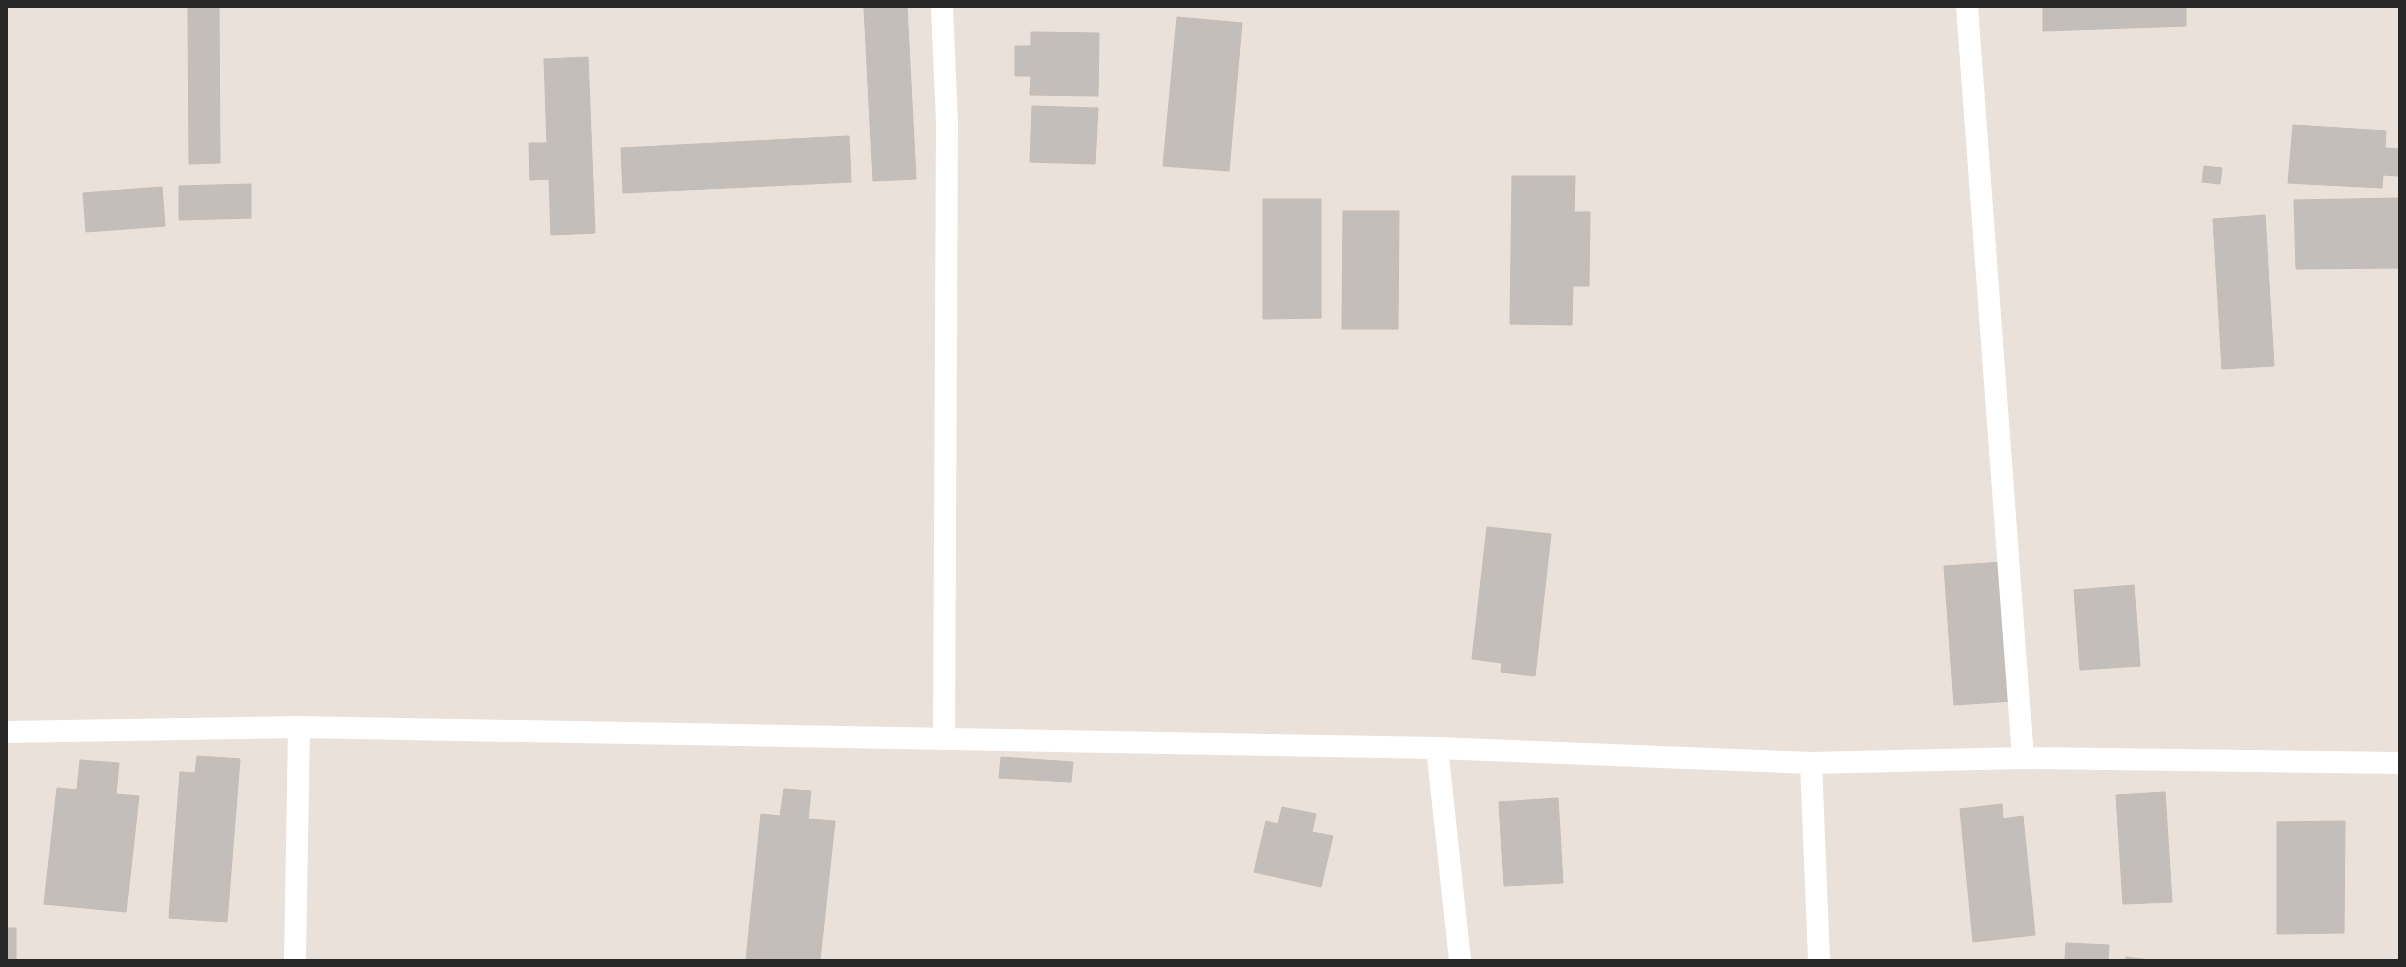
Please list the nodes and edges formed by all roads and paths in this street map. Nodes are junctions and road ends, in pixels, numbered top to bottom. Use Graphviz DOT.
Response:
graph roads {
  1 [pos="942,7"];
  2 [pos="1967,7"];
  3 [pos="299,727"];
  4 [pos="7,732"];
  5 [pos="944,739"];
  6 [pos="1437,748"];
  7 [pos="2023,758"];
  8 [pos="1811,763"];
  9 [pos="2399,763"];
  10 [pos="295,960"];
  11 [pos="1460,960"];
  12 [pos="1819,960"];
  1 -- 5 [label="street"];
  2 -- 7 [label="street"];
  3 -- 4 [label="street"];
  3 -- 5 [label="street"];
  3 -- 10 [label="street"];
  5 -- 6 [label="street"];
  6 -- 8 [label="street"];
  6 -- 11 [label="street"];
  7 -- 8 [label="street"];
  7 -- 9 [label="street"];
  8 -- 12 [label="street"];
}
